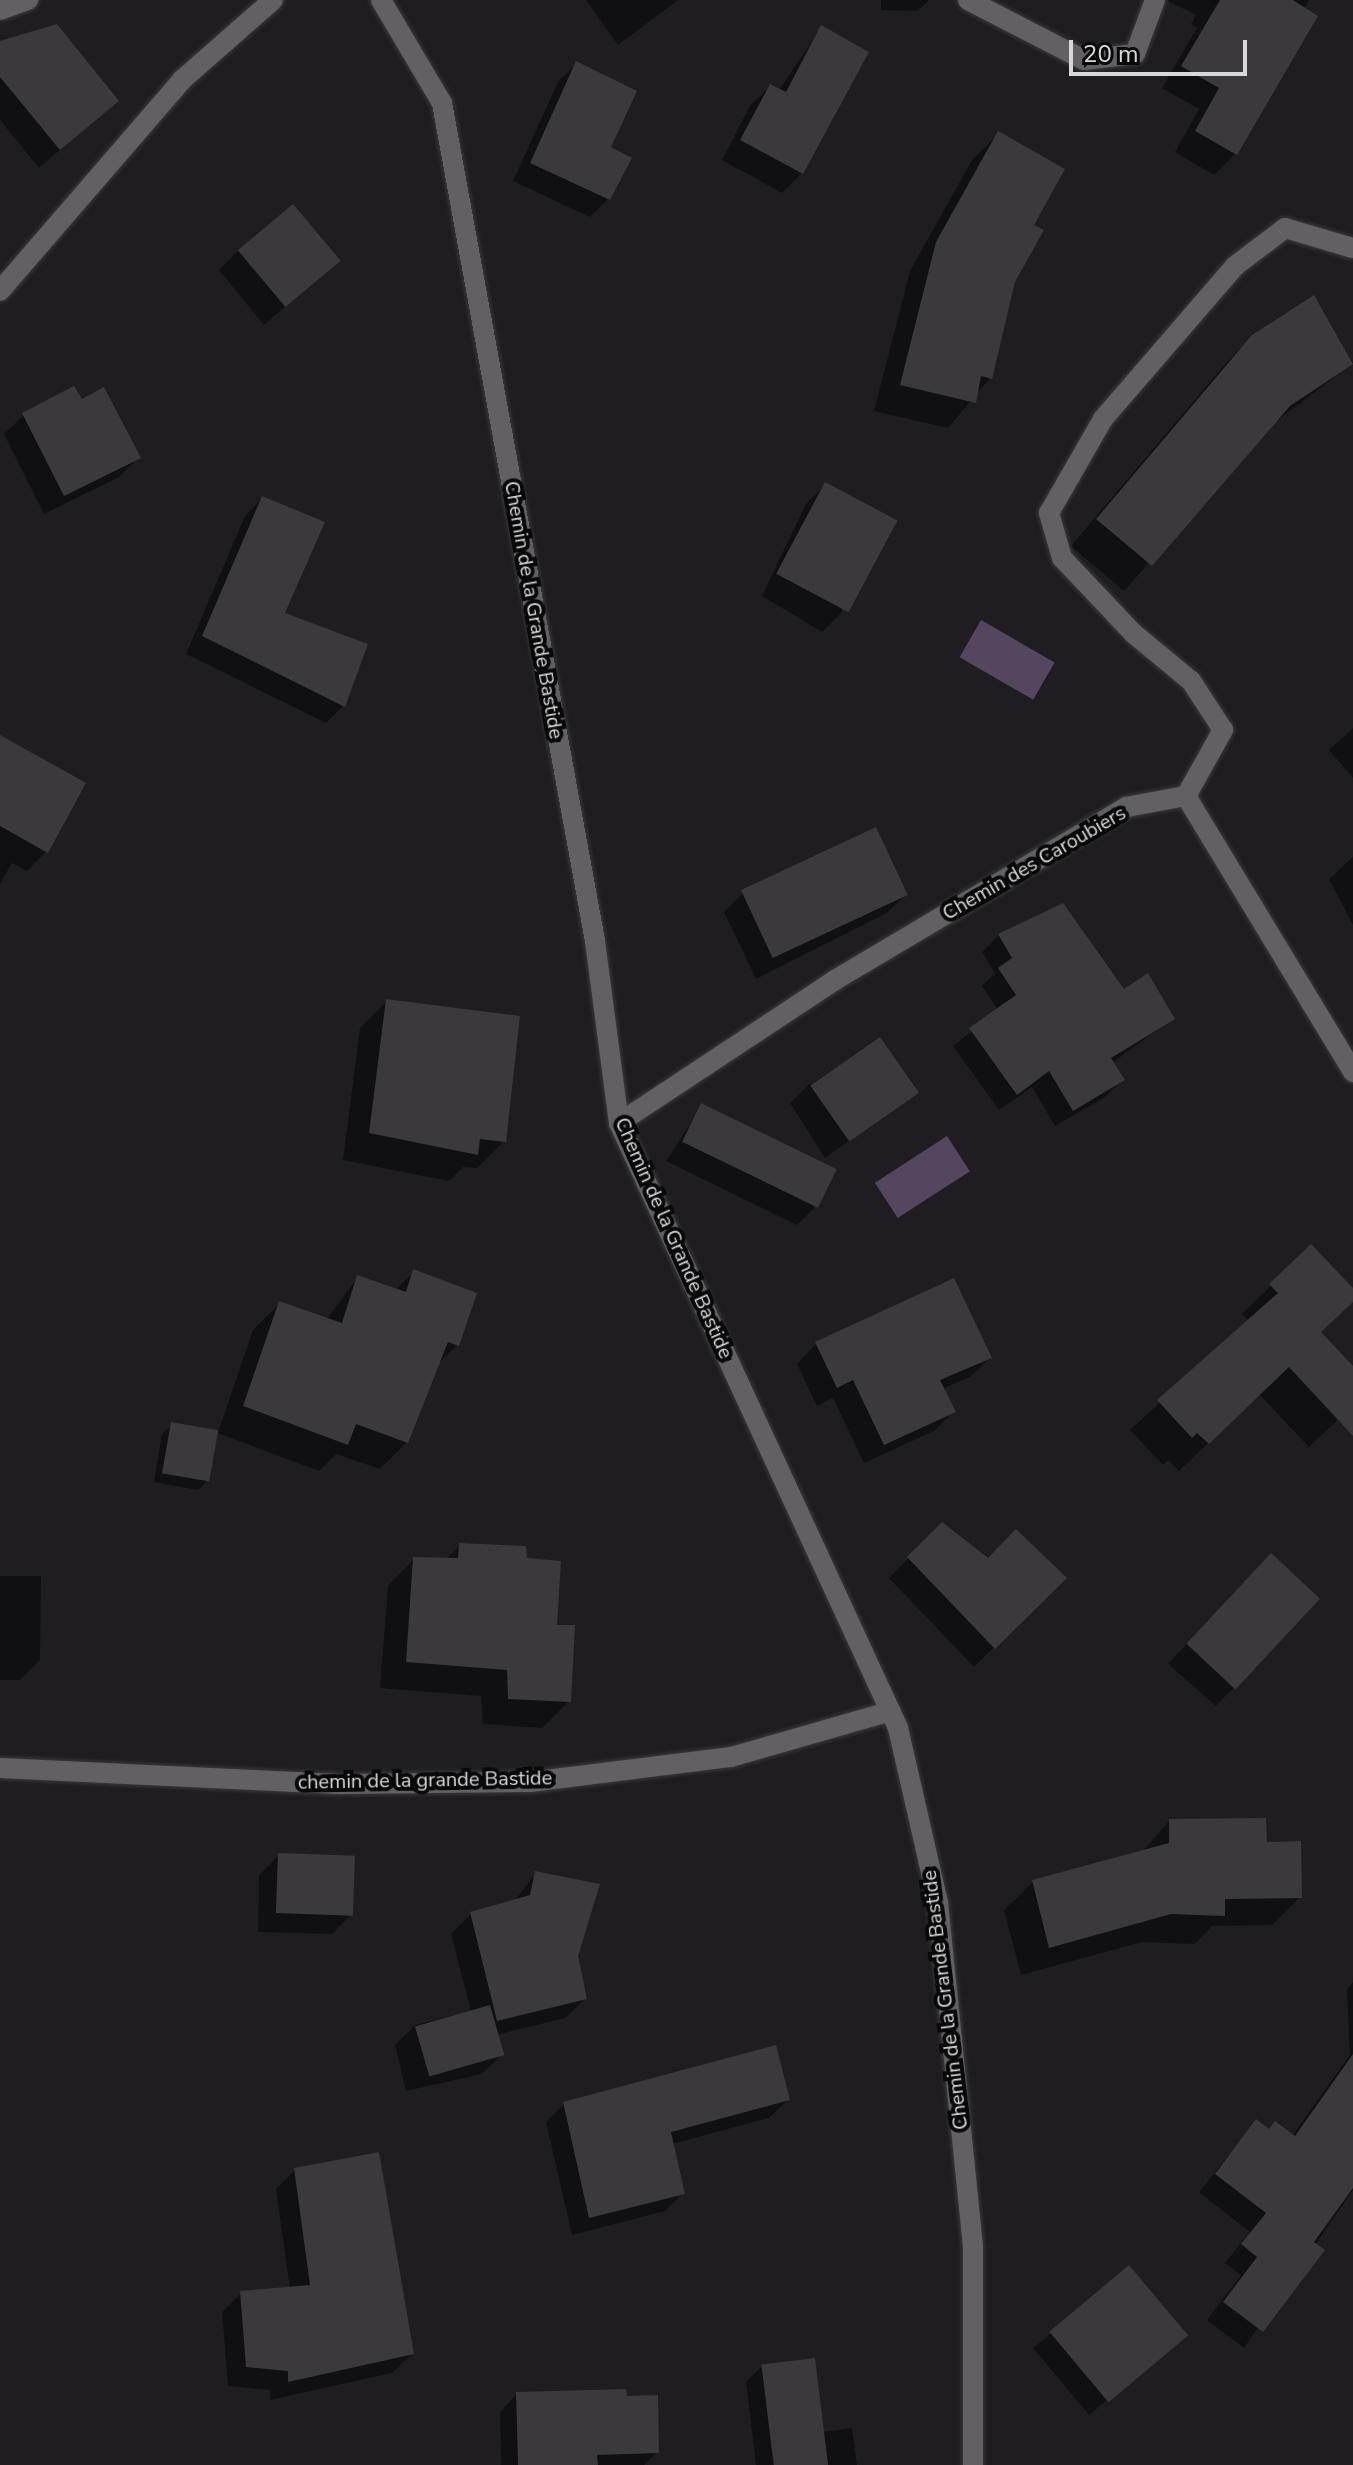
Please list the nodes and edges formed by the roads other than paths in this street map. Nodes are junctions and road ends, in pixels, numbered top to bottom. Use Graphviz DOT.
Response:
graph roads {
  1 [pos="28,0"];
  2 [pos="273,0"];
  3 [pos="381,0"];
  4 [pos="968,0"];
  5 [pos="1155,0"];
  6 [pos="0,10"];
  7 [pos="1353,248"];
  8 [pos="0,291"];
  9 [pos="1186,796"];
  10 [pos="1353,1072"];
  11 [pos="619,1123"];
  12 [pos="891,1711"];
  13 [pos="0,1768"];
  14 [pos="973,2465"];
  1 -- 6 [label="street"];
  2 -- 8 [label="street"];
  3 -- 11 [label="street, Chemin de la Grande Bastide"];
  4 -- 5 [label="street"];
  7 -- 9 [label="street"];
  9 -- 10 [label="street"];
  9 -- 11 [label="street, Chemin des Caroubiers"];
  11 -- 12 [label="street, Chemin de la Grande Bastide"];
  12 -- 13 [label="street, chemin de la grande Bastide"];
  12 -- 14 [label="street, Chemin de la Grande Bastide"];
}
